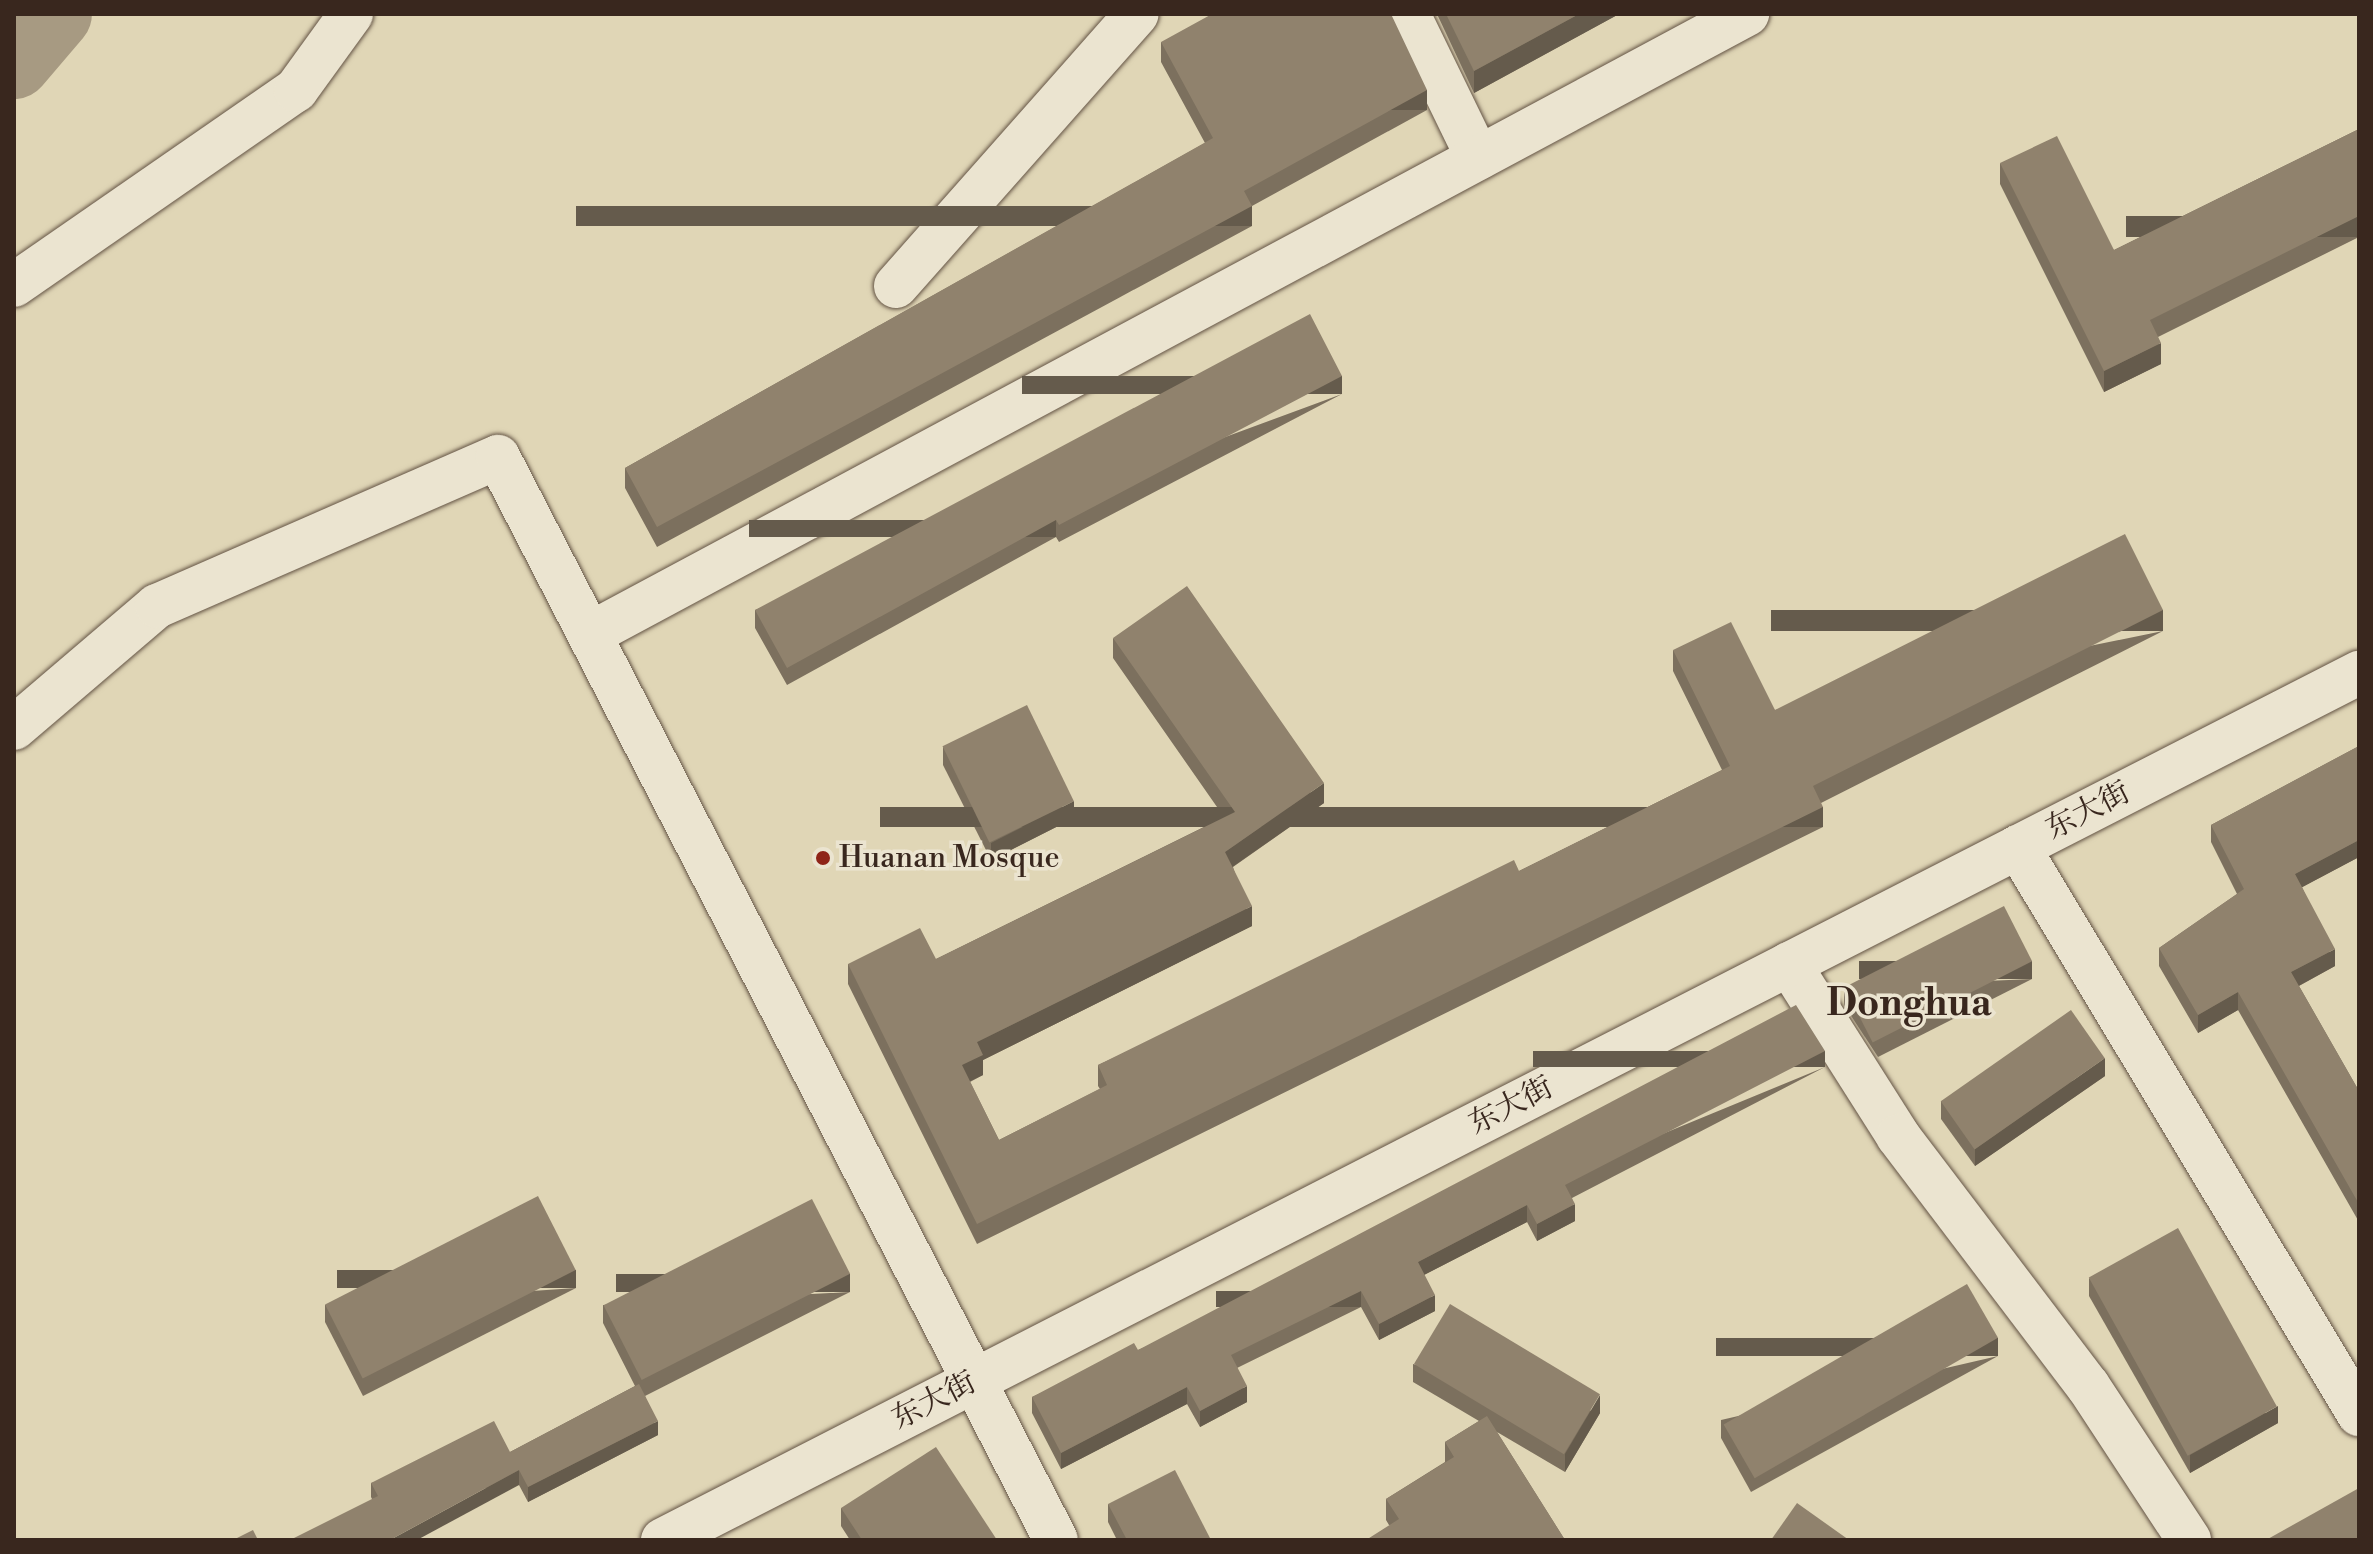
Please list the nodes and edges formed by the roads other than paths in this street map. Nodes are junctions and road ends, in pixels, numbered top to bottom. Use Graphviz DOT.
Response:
graph roads {
  1 [pos="351,14"];
  2 [pos="1137,14"];
  3 [pos="1408,14"];
  4 [pos="1747,14"];
  5 [pos="1478,158"];
  6 [pos="14,285"];
  7 [pos="896,286"];
  8 [pos="590,634"];
  9 [pos="2359,673"];
  10 [pos="14,728"];
  11 [pos="2018,847"];
  12 [pos="1789,964"];
  13 [pos="977,1380"];
  14 [pos="2359,1414"];
  15 [pos="663,1540"];
  16 [pos="1056,1540"];
  17 [pos="2189,1540"];
  1 -- 6 [label="street"];
  2 -- 7 [label="street"];
  3 -- 5 [label="street"];
  4 -- 5 [label="street"];
  5 -- 8 [label="street"];
  8 -- 10 [label="street"];
  8 -- 13 [label="street"];
  9 -- 11 [label="street, 东大街"];
  11 -- 12 [label="street, 东大街"];
  11 -- 14 [label="street"];
  12 -- 13 [label="street, 东大街"];
  12 -- 17 [label="street"];
  13 -- 15 [label="street, 东大街"];
  13 -- 16 [label="street"];
}
